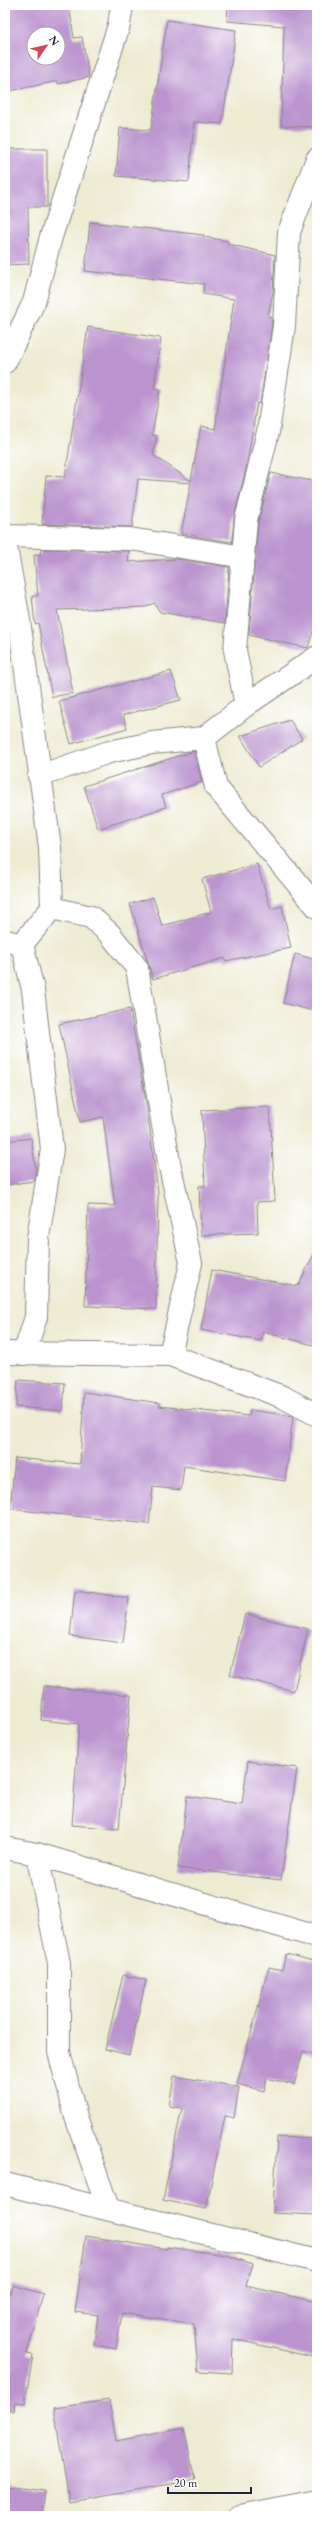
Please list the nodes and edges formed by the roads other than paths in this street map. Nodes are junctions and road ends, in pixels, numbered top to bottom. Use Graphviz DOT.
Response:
graph roads {
  1 [pos="122,5"];
  2 [pos="317,159"];
  3 [pos="5,362"];
  4 [pos="5,536"];
  5 [pos="5,542"];
  6 [pos="244,557"];
  7 [pos="317,656"];
  8 [pos="246,705"];
  9 [pos="204,738"];
  10 [pos="39,776"];
  11 [pos="317,907"];
  12 [pos="52,908"];
  13 [pos="14,943"];
  14 [pos="14,1354"];
  15 [pos="170,1355"];
  16 [pos="317,1415"];
  17 [pos="5,1848"];
  18 [pos="37,1854"];
  19 [pos="317,1937"];
  20 [pos="5,2184"];
  21 [pos="108,2208"];
  22 [pos="317,2261"];
  23 [pos="317,2501"];
  24 [pos="240,2516"];
  1 -- 3 [label="street"];
  2 -- 6 [label="street"];
  4 -- 6 [label="street"];
  5 -- 10 [label="street"];
  6 -- 8 [label="street"];
  7 -- 8 [label="street"];
  8 -- 9 [label="street"];
  9 -- 10 [label="street"];
  9 -- 11 [label="street"];
  10 -- 12 [label="street"];
  12 -- 13 [label="street"];
  12 -- 15 [label="street"];
  13 -- 14 [label="street"];
  14 -- 15 [label="street"];
  15 -- 16 [label="street"];
  17 -- 18 [label="street"];
  18 -- 19 [label="street"];
  18 -- 21 [label="street"];
  20 -- 21 [label="street"];
  21 -- 22 [label="street"];
  23 -- 24 [label="street"];
}
